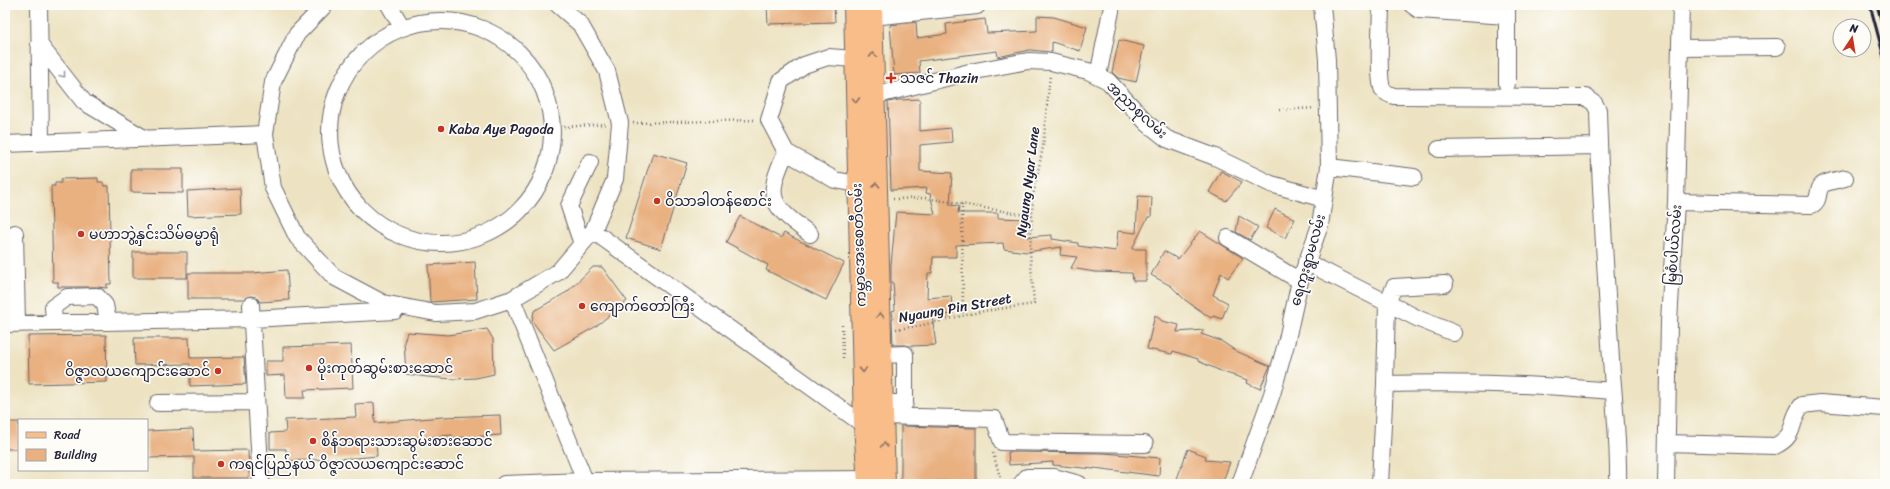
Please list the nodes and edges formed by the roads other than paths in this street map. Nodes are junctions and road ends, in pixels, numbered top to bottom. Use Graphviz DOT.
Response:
graph roads {
  1 [pos="39,5"];
  2 [pos="326,5"];
  3 [pos="389,5"];
  4 [pos="558,5"];
  5 [pos="854,5"];
  6 [pos="1322,5"];
  7 [pos="1381,5"];
  8 [pos="1412,5"];
  9 [pos="1681,5"];
  10 [pos="977,6"];
  11 [pos="872,11"];
  12 [pos="1111,11"];
  13 [pos="1507,11"];
  14 [pos="402,27"];
  15 [pos="39,44"];
  16 [pos="1777,47"];
  17 [pos="1680,48"];
  18 [pos="855,59"];
  19 [pos="1098,76"];
  20 [pos="1507,84"];
  21 [pos="874,96"];
  22 [pos="265,134"];
  23 [pos="144,138"];
  24 [pos="41,142"];
  25 [pos="5,144"];
  26 [pos="1599,146"];
  27 [pos="1439,149"];
  28 [pos="786,152"];
  29 [pos="590,162"];
  30 [pos="1329,167"];
  31 [pos="1414,177"];
  32 [pos="1845,178"];
  33 [pos="858,184"];
  34 [pos="1324,199"];
  35 [pos="1676,202"];
  36 [pos="593,231"];
  37 [pos="15,233"];
  38 [pos="810,234"];
  39 [pos="1228,238"];
  40 [pos="582,244"];
  41 [pos="1306,262"];
  42 [pos="1300,281"];
  43 [pos="1445,284"];
  44 [pos="512,299"];
  45 [pos="1387,303"];
  46 [pos="252,312"];
  47 [pos="436,313"];
  48 [pos="108,321"];
  49 [pos="54,322"];
  50 [pos="11,324"];
  51 [pos="1454,332"];
  52 [pos="1385,384"];
  53 [pos="1613,390"];
  54 [pos="256,402"];
  55 [pos="158,403"];
  56 [pos="876,407"];
  57 [pos="1885,408"];
  58 [pos="864,426"];
  59 [pos="1667,443"];
  60 [pos="1145,444"];
  61 [pos="585,480"];
  62 [pos="876,481"];
  63 [pos="261,484"];
  64 [pos="504,484"];
  65 [pos="1021,484"];
  66 [pos="1079,484"];
  67 [pos="1240,484"];
  68 [pos="1380,484"];
  69 [pos="1618,484"];
  70 [pos="1666,484"];
  1 -- 15 [label="street"];
  2 -- 22 [label="street"];
  3 -- 14 [label="street"];
  4 -- 36 [label="street"];
  5 -- 18 [label="main road, ကမ္ဘာအေးစေတီလမ်း"];
  6 -- 30 [label="street, ရေကူးရွာမလမ်း"];
  7 -- 26 [label="street"];
  8 -- 13 [label="street"];
  9 -- 17 [label="street, မြစံပါယ်လမ်း"];
  10 -- 11 [label="street"];
  21 -- 11 [label="main road, ကမ္ဘာအေးစေတီလမ်း, one-way"];
  12 -- 19 [label="street"];
  13 -- 20 [label="street"];
  14 -- 14 [label="street"];
  15 -- 23 [label="street, one-way"];
  15 -- 24 [label="street"];
  16 -- 17 [label="street"];
  17 -- 35 [label="street, မြစံပါယ်လမ်း"];
  18 -- 28 [label="street"];
  18 -- 33 [label="main road, ကမ္ဘာအေးစေတီလမ်း, one-way"];
  19 -- 21 [label="street, အညာစုလမ်း"];
  19 -- 34 [label="street, အညာစုလမ်း"];
  56 -- 21 [label="main road, ကမ္ဘာအေးစေတီလမ်း, one-way"];
  22 -- 23 [label="street"];
  22 -- 47 [label="street"];
  23 -- 24 [label="street"];
  24 -- 25 [label="street"];
  26 -- 27 [label="street"];
  26 -- 53 [label="street"];
  28 -- 33 [label="street"];
  28 -- 38 [label="street"];
  29 -- 40 [label="street"];
  30 -- 31 [label="street"];
  30 -- 34 [label="street, ရေကူးရွာမလမ်း"];
  32 -- 35 [label="street"];
  33 -- 56 [label="main road, ကမ္ဘာအေးစေတီလမ်း, one-way"];
  34 -- 41 [label="street, ရေကူးရွာမလမ်း"];
  35 -- 59 [label="street, မြစံပါယ်လမ်း"];
  36 -- 40 [label="street"];
  36 -- 58 [label="street"];
  37 -- 50 [label="street"];
  39 -- 42 [label="street"];
  40 -- 44 [label="street"];
  41 -- 42 [label="street, ရေကူးရွာမလမ်း"];
  41 -- 45 [label="street"];
  42 -- 67 [label="street, ရေကူးရွာမလမ်း"];
  43 -- 45 [label="street"];
  44 -- 47 [label="street"];
  44 -- 61 [label="street"];
  45 -- 51 [label="street"];
  45 -- 52 [label="street"];
  46 -- 47 [label="street"];
  46 -- 48 [label="street"];
  46 -- 54 [label="street"];
  48 -- 49 [label="street"];
  48 -- 49 [label="street"];
  49 -- 50 [label="street"];
  52 -- 53 [label="street"];
  52 -- 68 [label="street"];
  53 -- 69 [label="street"];
  54 -- 55 [label="street"];
  54 -- 63 [label="street"];
  56 -- 58 [label="main road, ကမ္ဘာအေးစေတီလမ်း"];
  56 -- 60 [label="street"];
  62 -- 56 [label="main road, ကမ္ဘာအေးစေတီလမ်း, one-way"];
  57 -- 59 [label="street"];
  58 -- 62 [label="main road, ကမ္ဘာအေးစေတီလမ်း"];
  59 -- 70 [label="street, မြစံပါယ်လမ်း"];
  61 -- 62 [label="street"];
  61 -- 64 [label="street"];
  65 -- 66 [label="street"];
}
